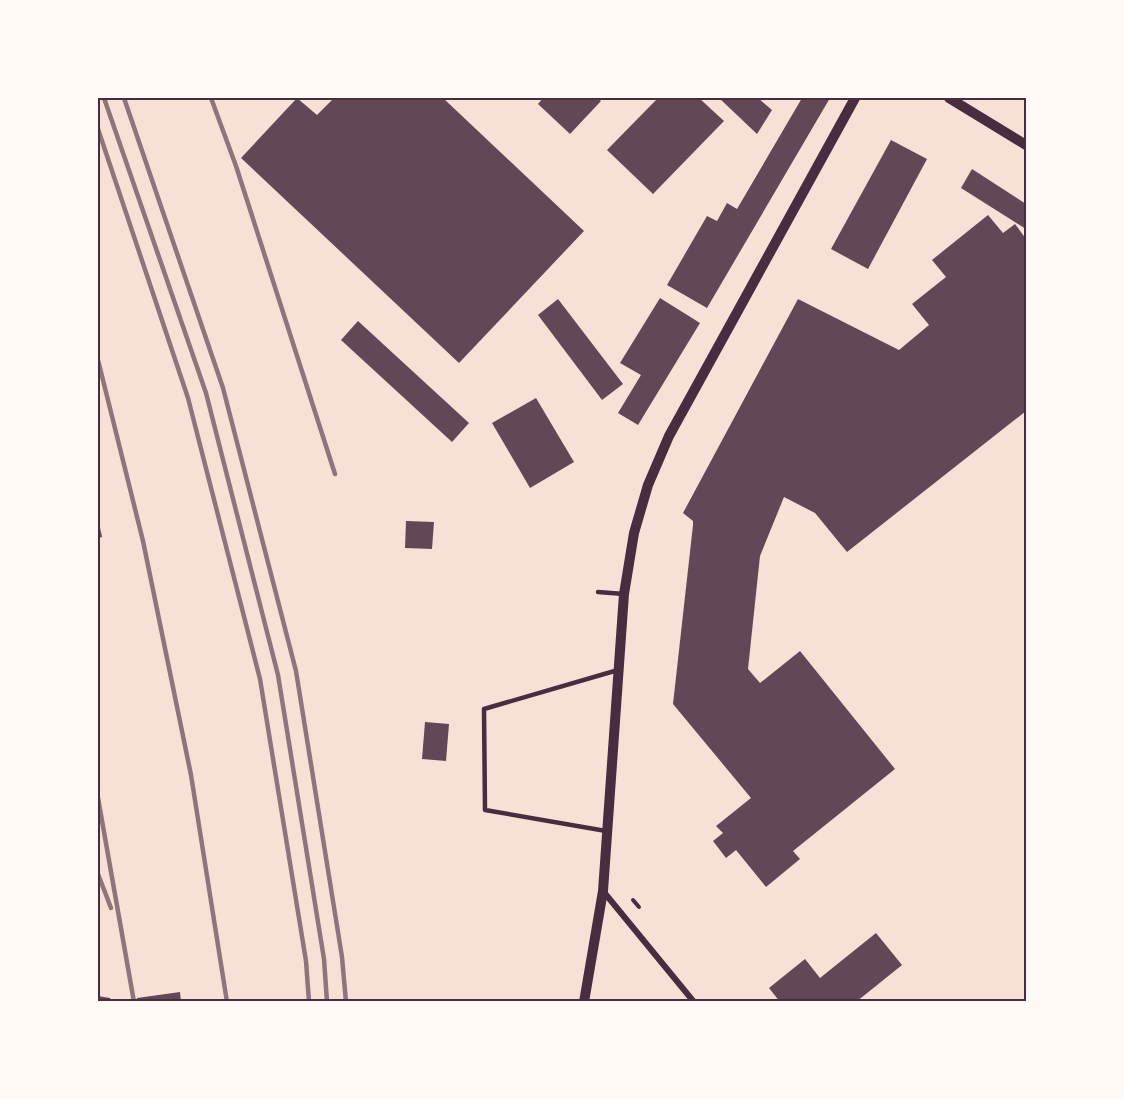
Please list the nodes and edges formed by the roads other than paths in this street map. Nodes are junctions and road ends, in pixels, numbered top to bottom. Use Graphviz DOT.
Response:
graph roads {
  1 [pos="855,98"];
  2 [pos="949,98"];
  3 [pos="1026,144"];
  4 [pos="598,592"];
  5 [pos="624,594"];
  6 [pos="618,670"];
  7 [pos="606,831"];
  8 [pos="603,891"];
  9 [pos="584,1002"];
  10 [pos="694,1002"];
  1 -- 5 [label="street"];
  2 -- 3 [label="street"];
  4 -- 5 [label="lane"];
  5 -- 6 [label="street"];
  6 -- 7 [label="street"];
  6 -- 7 [label="lane"];
  7 -- 8 [label="street"];
  8 -- 9 [label="street"];
  8 -- 10 [label="street"];
}
